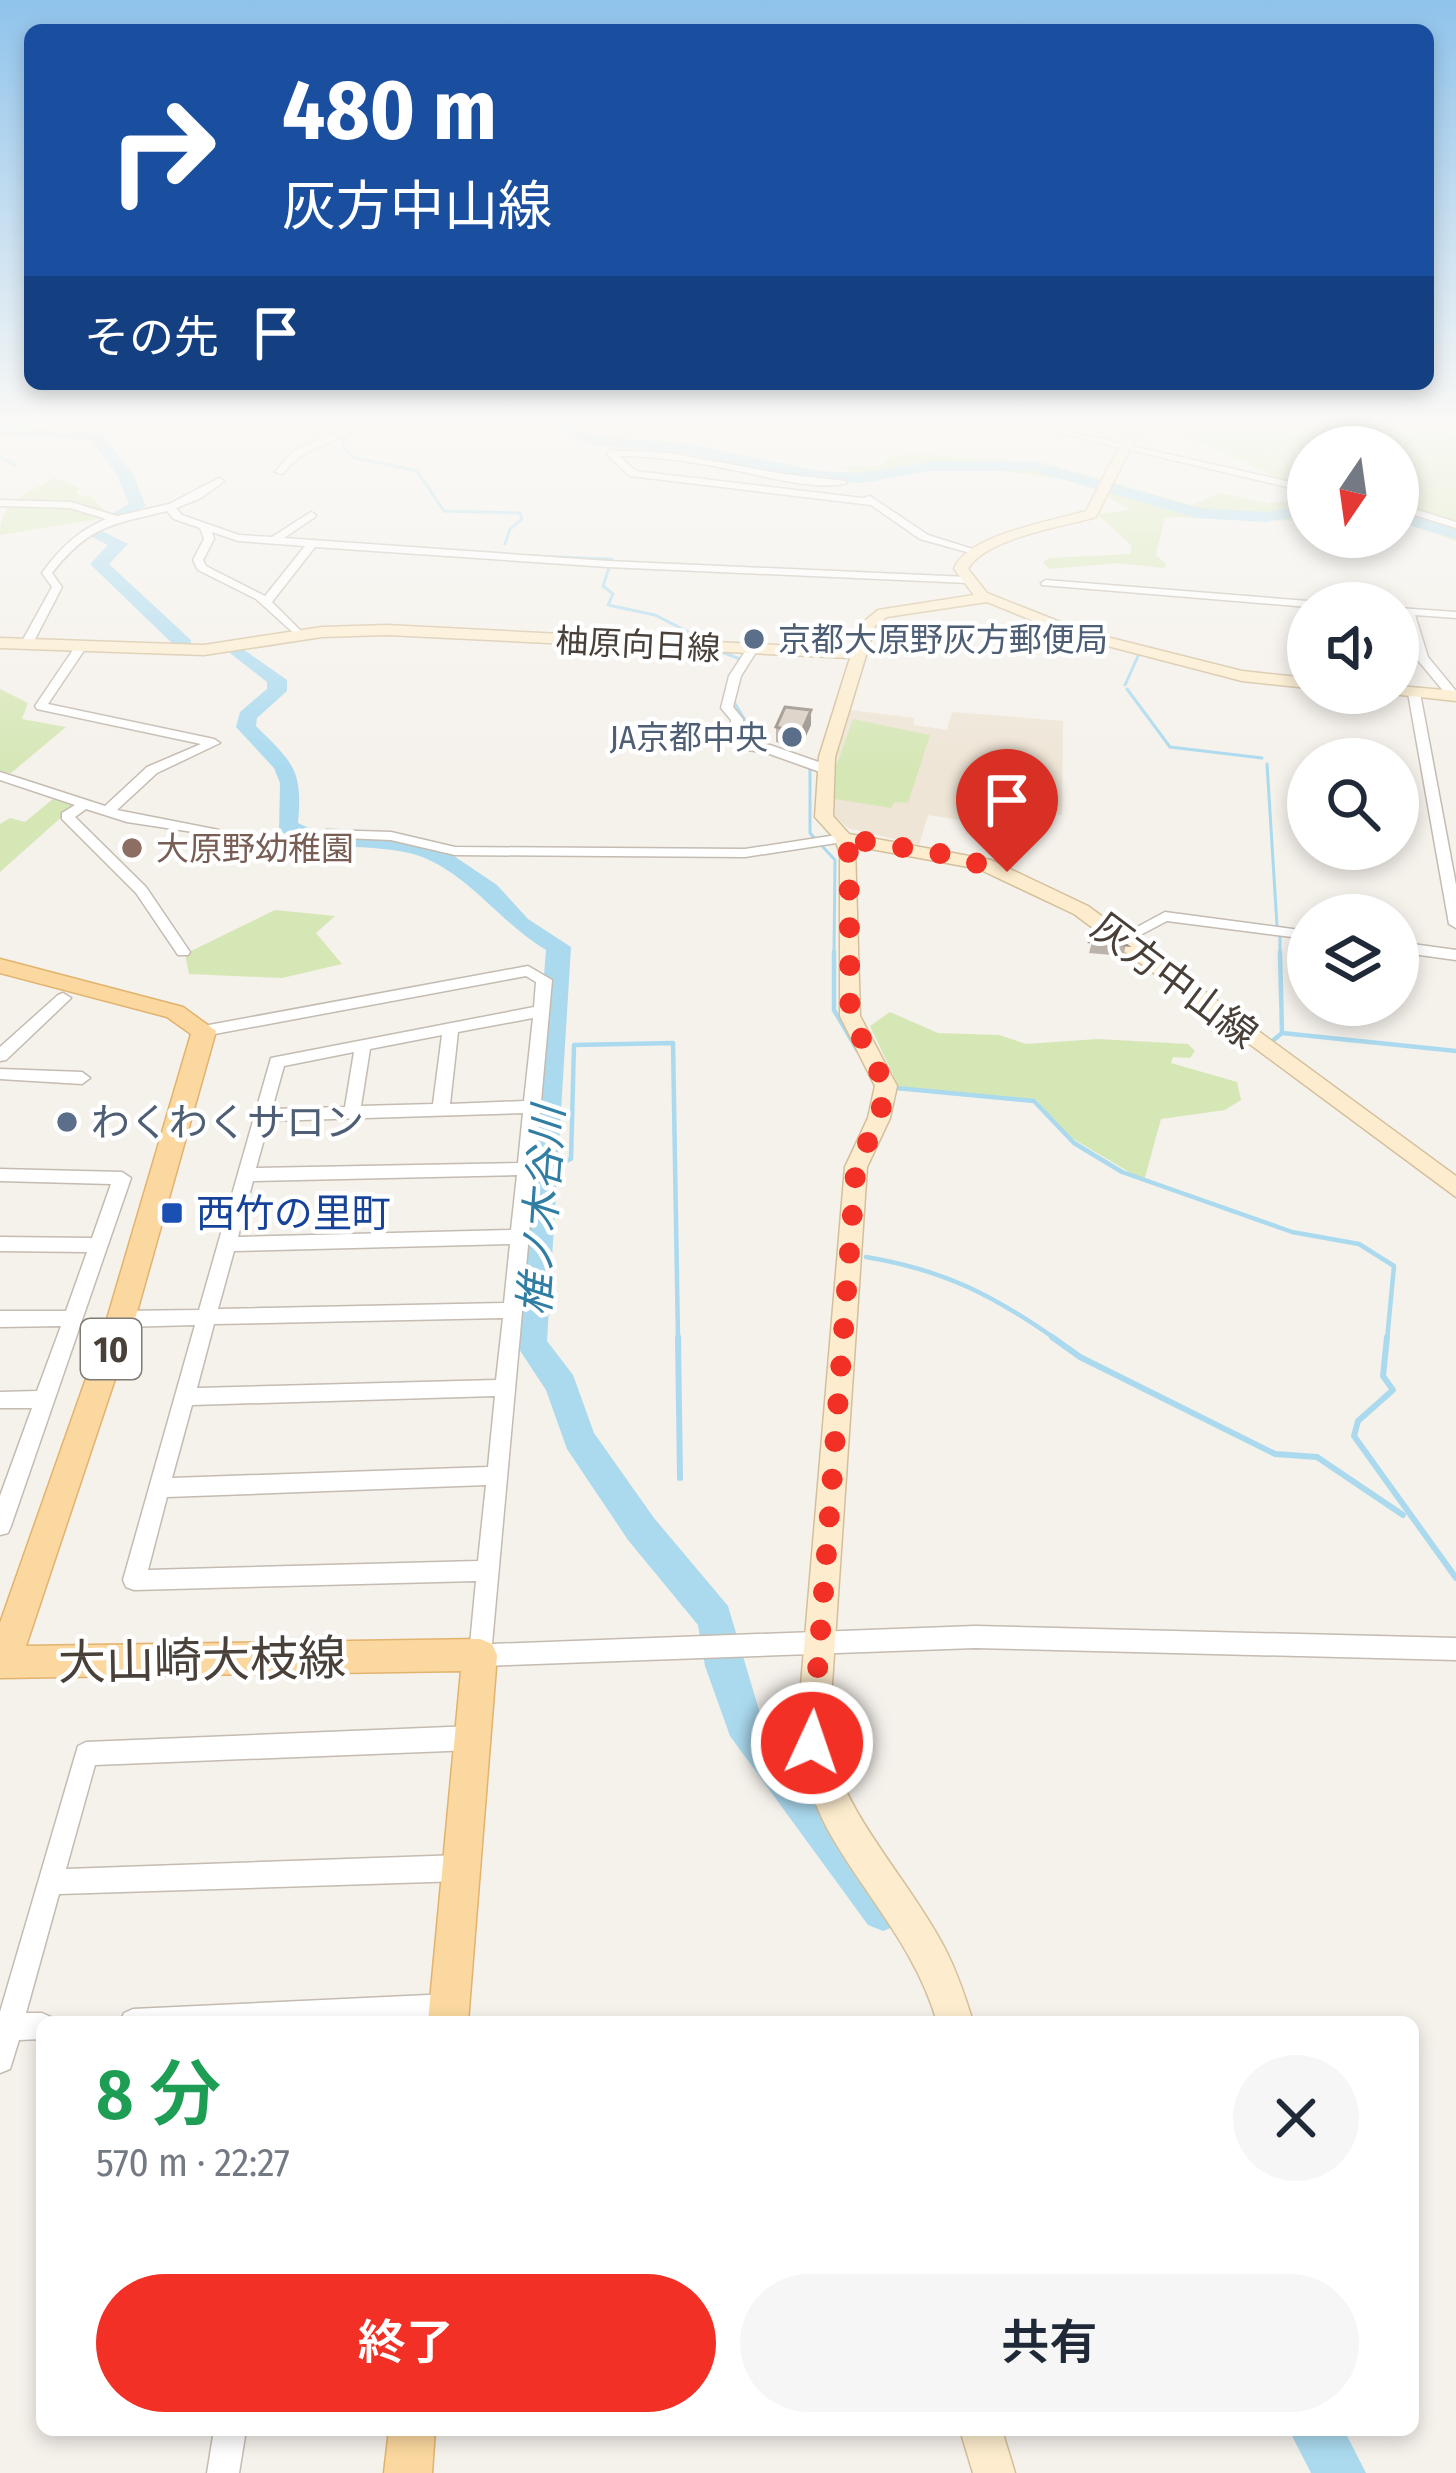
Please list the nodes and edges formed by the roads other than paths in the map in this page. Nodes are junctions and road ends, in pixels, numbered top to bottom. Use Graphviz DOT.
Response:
graph roads {
  1 [pos="75,538"];
  2 [pos="209,538"];
  3 [pos="260,538"];
  4 [pos="277,538"];
  5 [pos="929,538"];
  6 [pos="1015,538"];
  7 [pos="273,541"];
  8 [pos="312,544"];
  9 [pos="974,551"];
  10 [pos="968,580"];
  11 [pos="1046,583"];
  12 [pos="983,597"];
  13 [pos="266,602"];
  14 [pos="1287,602"];
  15 [pos="1419,612"];
  16 [pos="1456,615"];
  17 [pos="298,634"];
  18 [pos="0,643"];
  19 [pos="26,645"];
  20 [pos="81,646"];
  21 [pos="752,649"];
  22 [pos="1419,651"];
  23 [pos="859,654"];
  24 [pos="1287,680"];
  25 [pos="1419,693"];
  26 [pos="1455,696"];
  27 [pos="1411,714"];
  28 [pos="825,769"];
  29 [pos="0,776"];
  30 [pos="85,804"];
  31 [pos="108,811"];
  32 [pos="214,832"];
  33 [pos="326,834"];
  34 [pos="843,838"];
  35 [pos="1456,924"];
  36 [pos="1287,932"];
  37 [pos="1122,939"];
  38 [pos="1419,950"];
  39 [pos="183,952"];
  40 [pos="1456,955"];
  41 [pos="0,966"];
  42 [pos="0,981"];
  43 [pos="63,998"];
  44 [pos="541,1012"];
  45 [pos="451,1028"];
  46 [pos="205,1031"];
  47 [pos="363,1045"];
  48 [pos="0,1056"];
  49 [pos="0,1074"];
  50 [pos="82,1078"];
  51 [pos="532,1107"];
  52 [pos="441,1109"];
  53 [pos="352,1112"];
  54 [pos="262,1114"];
  55 [pos="526,1169"];
  56 [pos="0,1174"];
  57 [pos="246,1175"];
  58 [pos="1456,1188"];
  59 [pos="520,1237"];
  60 [pos="0,1244"];
  61 [pos="227,1244"];
  62 [pos="99,1245"];
  63 [pos="513,1310"];
  64 [pos="207,1316"];
  65 [pos="73,1318"];
  66 [pos="0,1319"];
  67 [pos="122,1319"];
  68 [pos="505,1388"];
  69 [pos="184,1397"];
  70 [pos="45,1399"];
  71 [pos="0,1400"];
  72 [pos="497,1476"];
  73 [pos="159,1488"];
  74 [pos="7,1489"];
  75 [pos="0,1526"];
  76 [pos="488,1571"];
  77 [pos="818,1644"];
  78 [pos="1456,1649"];
  79 [pos="480,1655"];
  80 [pos="1,1666"];
  81 [pos="473,1738"];
  82 [pos="461,1868"];
  83 [pos="50,1882"];
  84 [pos="449,2015"];
  85 [pos="402,2016"];
  86 [pos="953,2016"];
  87 [pos="36,2026"];
  88 [pos="9,2027"];
  89 [pos="0,2059"];
  90 [pos="229,2436"];
  91 [pos="411,2436"];
  92 [pos="983,2436"];
  93 [pos="223,2473"];
  94 [pos="408,2473"];
  95 [pos="994,2473"];
  1 -- 19 [label="street"];
  2 -- 13 [label="street"];
  3 -- 7 [label="street"];
  4 -- 7 [label="street"];
  5 -- 9 [label="street"];
  6 -- 9 [label="main road"];
  7 -- 8 [label="street"];
  8 -- 10 [label="street"];
  8 -- 13 [label="street"];
  9 -- 10 [label="main road"];
  10 -- 12 [label="main road"];
  11 -- 14 [label="street"];
  12 -- 23 [label="main road"];
  12 -- 24 [label="main road"];
  13 -- 17 [label="street"];
  15 -- 16 [label="street"];
  17 -- 20 [label="main road, 柚原向日線"];
  17 -- 21 [label="main road, 柚原向日線"];
  18 -- 19 [label="main road, 柚原向日線"];
  19 -- 20 [label="main road, 柚原向日線"];
  20 -- 31 [label="street"];
  21 -- 23 [label="main road, 柚原向日線"];
  21 -- 28 [label="street"];
  22 -- 26 [label="street"];
  23 -- 28 [label="main road"];
  25 -- 26 [label="main road"];
  27 -- 35 [label="street"];
  28 -- 34 [label="main road"];
  29 -- 30 [label="street"];
  30 -- 31 [label="street"];
  30 -- 39 [label="street"];
  31 -- 32 [label="street"];
  33 -- 34 [label="street"];
  34 -- 37 [label="main road, 灰方中山線"];
  34 -- 77 [label="main road"];
  36 -- 37 [label="street"];
  37 -- 58 [label="main road, 灰方中山線"];
  38 -- 40 [label="street"];
  41 -- 46 [label="main road"];
  42 -- 43 [label="main road"];
  43 -- 46 [label="main road"];
  43 -- 48 [label="street"];
  44 -- 45 [label="street"];
  44 -- 46 [label="street"];
  44 -- 51 [label="street"];
  45 -- 47 [label="street"];
  45 -- 52 [label="street"];
  46 -- 67 [label="main road, 大山崎大枝線 / 10"];
  47 -- 53 [label="street"];
  47 -- 54 [label="street"];
  49 -- 50 [label="street"];
  51 -- 52 [label="street"];
  51 -- 55 [label="street"];
  52 -- 53 [label="street"];
  53 -- 54 [label="street"];
  54 -- 57 [label="street"];
  55 -- 57 [label="street"];
  55 -- 59 [label="street"];
  56 -- 62 [label="street"];
  57 -- 61 [label="street"];
  59 -- 61 [label="street"];
  59 -- 63 [label="street"];
  60 -- 62 [label="street"];
  61 -- 64 [label="street"];
  62 -- 65 [label="street"];
  63 -- 64 [label="street"];
  63 -- 68 [label="street"];
  64 -- 67 [label="street"];
  64 -- 69 [label="street"];
  65 -- 66 [label="street"];
  65 -- 70 [label="street"];
  67 -- 80 [label="main road, 大山崎大枝線 / 10"];
  68 -- 69 [label="street"];
  68 -- 72 [label="street"];
  69 -- 73 [label="street"];
  70 -- 71 [label="street"];
  70 -- 74 [label="street"];
  72 -- 73 [label="street"];
  72 -- 76 [label="street"];
  73 -- 76 [label="street"];
  74 -- 75 [label="street"];
  76 -- 79 [label="street"];
  77 -- 78 [label="street"];
  77 -- 79 [label="street"];
  77 -- 86 [label="main road"];
  79 -- 80 [label="main road, 大山崎大枝線 / 10"];
  79 -- 81 [label="main road"];
  81 -- 82 [label="main road"];
  81 -- 83 [label="street"];
  82 -- 83 [label="street"];
  82 -- 84 [label="main road"];
  83 -- 88 [label="street"];
  84 -- 85 [label="street"];
  87 -- 88 [label="street"];
  88 -- 89 [label="street"];
  90 -- 93 [label="street"];
  91 -- 94 [label="main road"];
  92 -- 95 [label="main road"];
}
